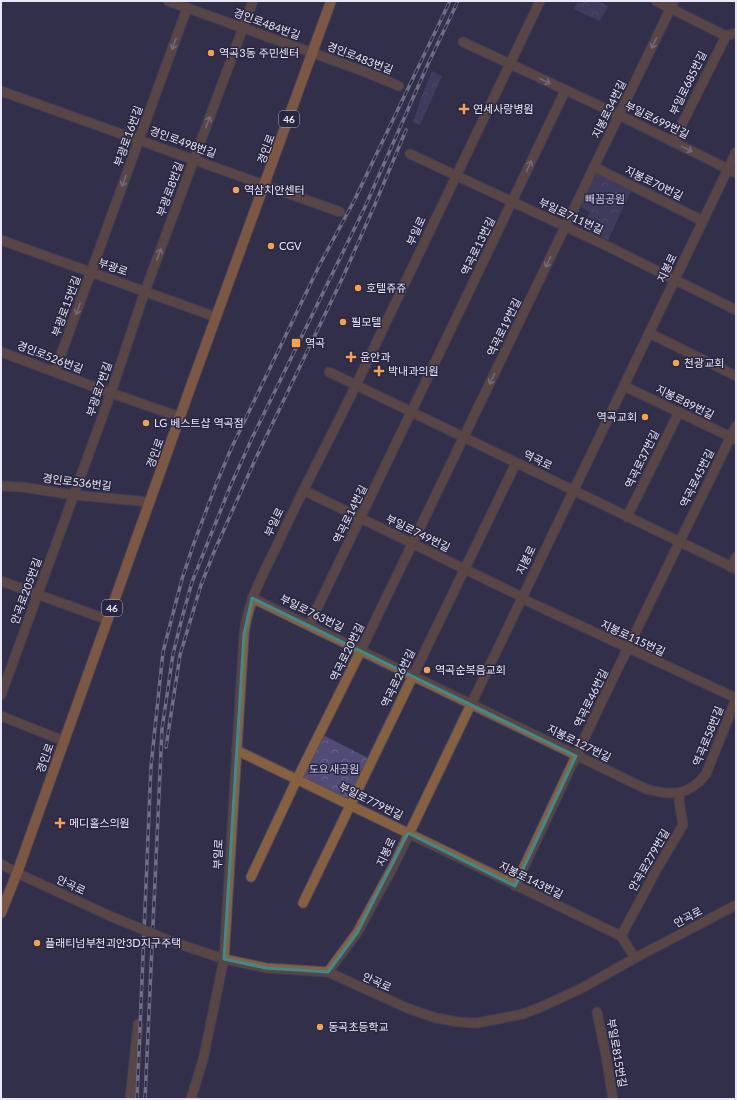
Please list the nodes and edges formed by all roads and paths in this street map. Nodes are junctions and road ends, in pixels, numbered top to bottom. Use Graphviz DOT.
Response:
graph roads {
  1 [pos="168,1"];
  2 [pos="253,1"];
  3 [pos="331,1"];
  4 [pos="540,1"];
  5 [pos="656,1"];
  6 [pos="672,5"];
  7 [pos="187,8"];
  8 [pos="243,29"];
  9 [pos="736,32"];
  10 [pos="726,36"];
  11 [pos="463,42"];
  12 [pos="312,53"];
  13 [pos="510,64"];
  14 [pos="398,86"];
  15 [pos="1,90"];
  16 [pos="566,91"];
  17 [pos="619,115"];
  18 [pos="139,140"];
  19 [pos="673,142"];
  20 [pos="736,152"];
  21 [pos="410,154"];
  22 [pos="194,159"];
  23 [pos="594,168"];
  24 [pos="732,171"];
  25 [pos="456,175"];
  26 [pos="265,185"];
  27 [pos="513,201"];
  28 [pos="340,212"];
  29 [pos="703,221"];
  30 [pos="565,227"];
  31 [pos="1,240"];
  32 [pos="91,272"];
  33 [pos="675,280"];
  34 [pos="145,291"];
  35 [pos="736,310"];
  36 [pos="216,317"];
  37 [pos="649,333"];
  38 [pos="1,352"];
  39 [pos="55,371"];
  40 [pos="329,372"];
  41 [pos="736,376"];
  42 [pos="356,385"];
  43 [pos="624,386"];
  44 [pos="111,393"];
  45 [pos="411,412"];
  46 [pos="679,412"];
  47 [pos="180,417"];
  48 [pos="736,426"];
  49 [pos="464,438"];
  50 [pos="733,438"];
  51 [pos="516,463"];
  52 [pos="1,486"];
  53 [pos="303,490"];
  54 [pos="573,490"];
  55 [pos="74,495"];
  56 [pos="150,502"];
  57 [pos="627,517"];
  58 [pos="361,518"];
  59 [pos="679,542"];
  60 [pos="412,544"];
  61 [pos="736,557"];
  62 [pos="734,568"];
  63 [pos="464,569"];
  64 [pos="1,581"];
  65 [pos="37,594"];
  66 [pos="522,597"];
  67 [pos="252,598"];
  68 [pos="108,620"];
  69 [pos="309,625"];
  70 [pos="628,649"];
  71 [pos="361,650"];
  72 [pos="413,675"];
  73 [pos="1,695"];
  74 [pos="736,699"];
  75 [pos="470,703"];
  76 [pos="1,716"];
  77 [pos="64,741"];
  78 [pos="236,750"];
  79 [pos="576,756"];
  80 [pos="297,779"];
  81 [pos="680,793"];
  82 [pos="350,805"];
  83 [pos="408,833"];
  84 [pos="1,864"];
  85 [pos="17,873"];
  86 [pos="251,877"];
  87 [pos="514,886"];
  88 [pos="303,903"];
  89 [pos="736,905"];
  90 [pos="1,913"];
  91 [pos="621,936"];
  92 [pos="635,958"];
  93 [pos="224,959"];
  94 [pos="328,972"];
  95 [pos="597,1012"];
  96 [pos="138,1024"];
  97 [pos="130,1099"];
  98 [pos="191,1099"];
  99 [pos="612,1099"];
  1 -- 7 [label="street, 경인로484번길"];
  2 -- 8 [label="street, 부광로8번길"];
  3 -- 12 [label="main road, 경인로 / 46"];
  4 -- 13 [label="street, 부일로"];
  5 -- 6 [label="street"];
  6 -- 10 [label="street"];
  6 -- 17 [label="street, 지봉로34번길, one-way"];
  7 -- 8 [label="street, 경인로484번길"];
  7 -- 18 [label="street, 부광로16번길, one-way"];
  8 -- 12 [label="street, 경인로484번길"];
  22 -- 8 [label="street, 부광로8번길, one-way"];
  9 -- 10 [label="street"];
  10 -- 19 [label="street, 부일로685번길"];
  11 -- 13 [label="street, 부일로699번길"];
  12 -- 14 [label="street, 경인로483번길"];
  12 -- 26 [label="main road, 경인로 / 46"];
  13 -- 16 [label="street, 부일로699번길, one-way"];
  13 -- 25 [label="street, 부일로"];
  15 -- 18 [label="street, 경인로498번길"];
  16 -- 17 [label="street, 부일로699번길"];
  27 -- 16 [label="street, 역곡로13번길, one-way"];
  17 -- 19 [label="street, 부일로699번길"];
  17 -- 23 [label="street, 지봉로34번길"];
  18 -- 22 [label="street, 경인로498번길"];
  18 -- 32 [label="street, 부광로16번길, one-way"];
  19 -- 24 [label="street, 부일로699번길, one-way"];
  20 -- 24 [label="street, 지봉로"];
  21 -- 25 [label="street, 부일로711번길"];
  22 -- 26 [label="street, 경인로498번길"];
  34 -- 22 [label="street, 부광로8번길, one-way"];
  23 -- 29 [label="street, 지봉로70번길"];
  23 -- 30 [label="street, 지봉로34번길"];
  24 -- 29 [label="street, 지봉로"];
  25 -- 27 [label="street, 부일로711번길"];
  25 -- 42 [label="street, 부일로"];
  26 -- 28 [label="street, 경인로498번길"];
  26 -- 36 [label="main road, 경인로 / 46"];
  27 -- 30 [label="street, 부일로711번길"];
  27 -- 45 [label="street, 역곡로13번길"];
  29 -- 33 [label="street, 지봉로"];
  30 -- 33 [label="street, 부일로711번길"];
  30 -- 49 [label="street, 역곡로19번길, one-way"];
  31 -- 32 [label="street, 부광로"];
  32 -- 34 [label="street, 부광로"];
  32 -- 39 [label="street, 부광로15번길, one-way"];
  33 -- 35 [label="street, 부일로711번길"];
  33 -- 37 [label="street, 지봉로"];
  34 -- 36 [label="street, 부광로"];
  34 -- 44 [label="street, 부광로7번길"];
  36 -- 47 [label="main road, 경인로 / 46"];
  37 -- 41 [label="street"];
  37 -- 43 [label="street, 지봉로"];
  38 -- 39 [label="street, 경인로526번길"];
  39 -- 44 [label="street, 경인로526번길"];
  40 -- 42 [label="street, 역곡로"];
  42 -- 45 [label="street, 역곡로"];
  42 -- 53 [label="street, 부일로"];
  43 -- 46 [label="street, 지봉로89번길"];
  43 -- 54 [label="street, 지봉로"];
  44 -- 47 [label="street, 경인로526번길"];
  44 -- 55 [label="street, 부광로7번길"];
  45 -- 49 [label="street, 역곡로"];
  45 -- 58 [label="street, 역곡로14번길"];
  46 -- 50 [label="street, 지봉로89번길"];
  46 -- 57 [label="street, 역곡로37번길"];
  47 -- 56 [label="main road, 경인로 / 46"];
  48 -- 50 [label="street, 역곡로45번길"];
  49 -- 51 [label="street, 역곡로"];
  49 -- 60 [label="street, 역곡로20번길"];
  50 -- 59 [label="street, 역곡로45번길"];
  51 -- 54 [label="street, 역곡로"];
  51 -- 63 [label="street, 역곡로26번길"];
  52 -- 55 [label="street, 경인로536번길"];
  53 -- 58 [label="street, 부일로749번길"];
  53 -- 67 [label="street, 부일로"];
  54 -- 57 [label="street, 역곡로"];
  54 -- 66 [label="street, 지봉로"];
  55 -- 56 [label="street, 경인로536번길"];
  55 -- 65 [label="street, 안곡로205번길"];
  56 -- 68 [label="main road, 경인로 / 46"];
  57 -- 59 [label="street, 역곡로"];
  58 -- 60 [label="street, 부일로749번길"];
  58 -- 69 [label="street, 역곡로14번길"];
  59 -- 62 [label="street, 역곡로"];
  59 -- 70 [label="street, 역곡로46번길"];
  60 -- 63 [label="street, 부일로749번길"];
  60 -- 71 [label="street, 역곡로20번길"];
  61 -- 62 [label="street"];
  63 -- 66 [label="street, 부일로749번길"];
  63 -- 72 [label="street, 역곡로26번길"];
  64 -- 65 [label="street"];
  65 -- 68 [label="street"];
  65 -- 73 [label="street, 안곡로205번길"];
  66 -- 70 [label="street, 지봉로115번길"];
  66 -- 75 [label="street, 지봉로"];
  67 -- 69 [label="street, 부일로763번길"];
  67 -- 78 [label="street, 부일로"];
  68 -- 77 [label="main road, 경인로 / 46"];
  69 -- 71 [label="street, 부일로763번길"];
  70 -- 74 [label="street, 지봉로115번길"];
  70 -- 79 [label="street, 역곡로46번길"];
  71 -- 72 [label="street, 부일로763번길"];
  71 -- 80 [label="street, 역곡로20번길"];
  72 -- 75 [label="street, 부일로763번길"];
  72 -- 82 [label="street, 역곡로26번길"];
  74 -- 81 [label="street, 역곡로58번길"];
  75 -- 79 [label="street, 지봉로127번길"];
  75 -- 83 [label="street, 지봉로"];
  76 -- 77 [label="street"];
  77 -- 85 [label="main road, 경인로 / 46"];
  78 -- 80 [label="street, 부일로779번길"];
  78 -- 93 [label="street, 부일로"];
  79 -- 81 [label="street, 지봉로127번길"];
  79 -- 87 [label="street, 역곡로46번길"];
  80 -- 82 [label="street, 부일로779번길"];
  80 -- 86 [label="street, 역곡로20번길"];
  81 -- 91 [label="street, 안곡로279번길"];
  82 -- 83 [label="street, 부일로779번길"];
  82 -- 88 [label="street, 역곡로26번길"];
  83 -- 87 [label="street, 지봉로143번길"];
  83 -- 94 [label="street, 지봉로"];
  84 -- 85 [label="street, 안곡로"];
  85 -- 90 [label="main road, 경인로 / 46"];
  85 -- 93 [label="street, 안곡로, bridge"];
  87 -- 91 [label="street, 지봉로143번길"];
  89 -- 92 [label="street, 안곡로"];
  91 -- 92 [label="street"];
  92 -- 94 [label="street, 안곡로"];
  93 -- 94 [label="street, 안곡로"];
  93 -- 98 [label="street, 부일로"];
  95 -- 99 [label="street, 부일로815번길"];
  96 -- 97 [label="street"];
}
